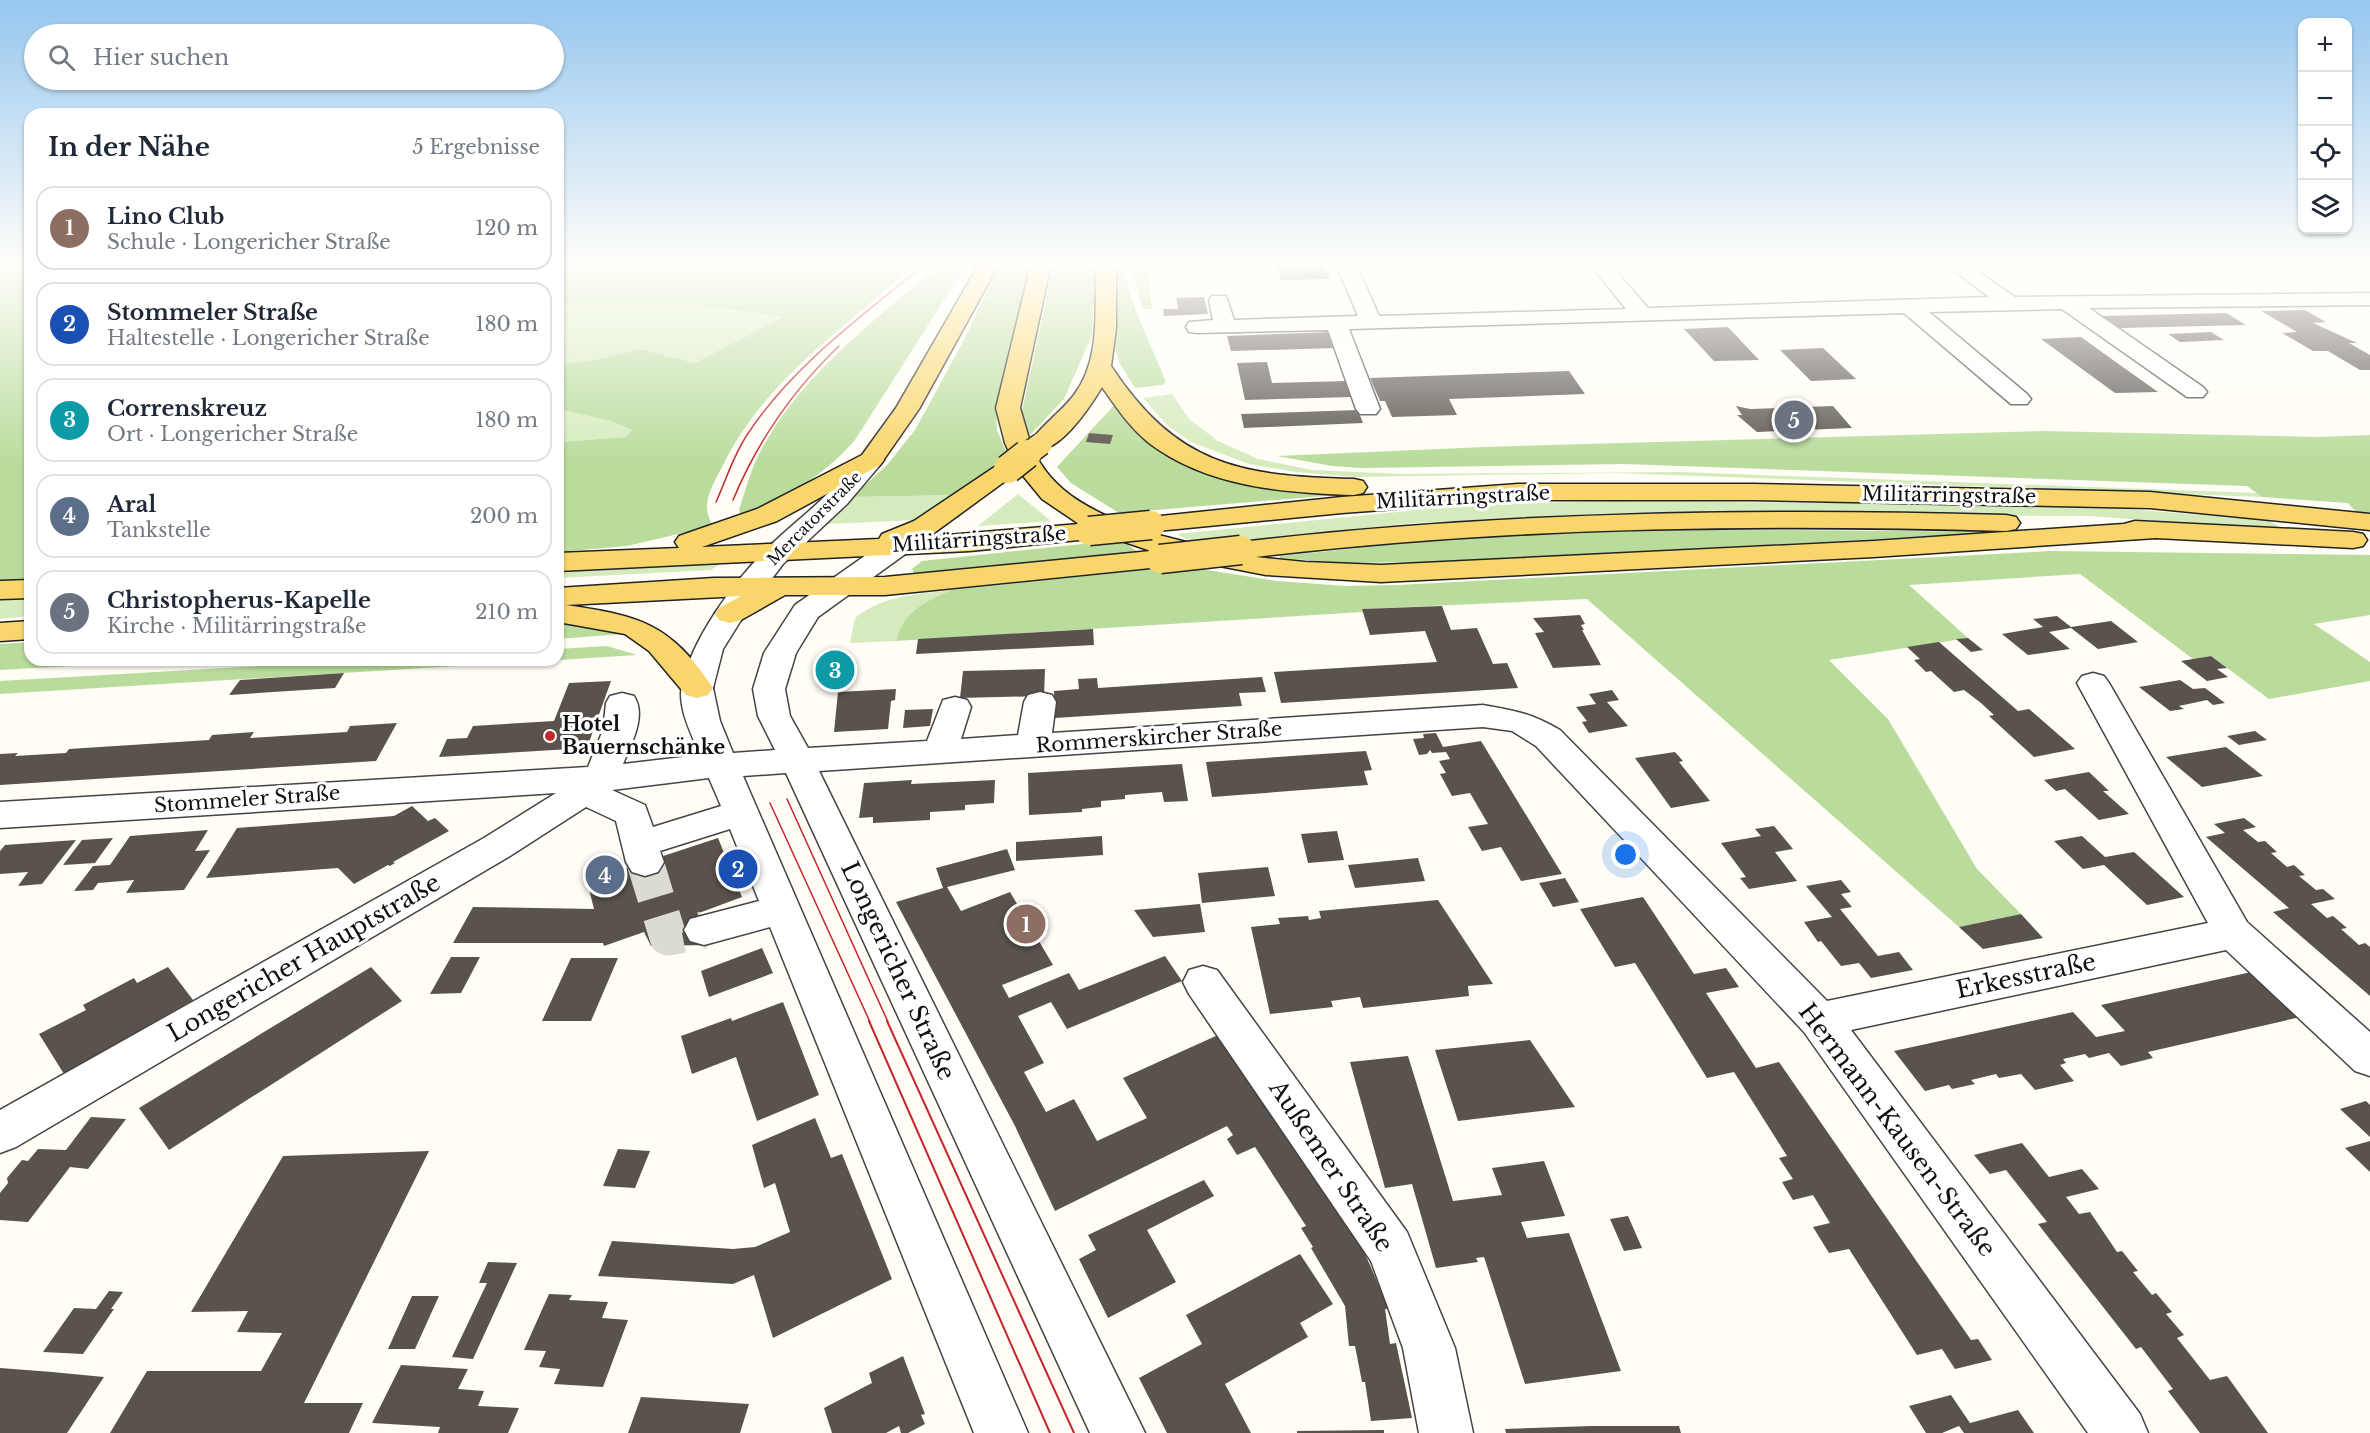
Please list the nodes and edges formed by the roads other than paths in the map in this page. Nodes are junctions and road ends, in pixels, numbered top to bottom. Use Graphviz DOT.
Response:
graph roads {
  1 [pos="951,331"];
  2 [pos="1026,331"];
  3 [pos="1104,331"];
  4 [pos="1339,331"];
  5 [pos="1938,331"];
  6 [pos="2108,331"];
  7 [pos="1100,366"];
  8 [pos="2195,392"];
  9 [pos="2019,399"];
  10 [pos="1368,410"];
  11 [pos="871,460"];
  12 [pos="1518,492"];
  13 [pos="2297,514"];
  14 [pos="2370,522"];
  15 [pos="2157,530"];
  16 [pos="930,536"];
  17 [pos="2322,539"];
  18 [pos="2370,541"];
  19 [pos="887,549"];
  20 [pos="640,558"];
  21 [pos="564,562"];
  22 [pos="782,578"];
  23 [pos="844,586"];
  24 [pos="24,589"];
  25 [pos="0,590"];
  26 [pos="564,597"];
  27 [pos="564,614"];
  28 [pos="24,630"];
  29 [pos="0,632"];
  30 [pos="2093,683"];
  31 [pos="697,688"];
  32 [pos="1040,702"];
  33 [pos="622,703"];
  34 [pos="955,707"];
  35 [pos="1521,722"];
  36 [pos="1033,745"];
  37 [pos="940,751"];
  38 [pos="797,760"];
  39 [pos="722,765"];
  40 [pos="493,783"];
  41 [pos="597,783"];
  42 [pos="741,813"];
  43 [pos="0,815"];
  44 [pos="497,847"];
  45 [pos="781,908"];
  46 [pos="704,930"];
  47 [pos="2233,933"];
  48 [pos="1203,982"];
  49 [pos="1819,1020"];
  50 [pos="2370,1058"];
  51 [pos="0,1133"];
  52 [pos="1001,1433"];
  53 [pos="1118,1433"];
  54 [pos="1446,1433"];
  55 [pos="2121,1433"];
  1 -- 11 [label="main road, Mercatorstraße"];
  2 -- 15 [label="main road"];
  3 -- 7 [label="main road"];
  4 -- 10 [label="street"];
  5 -- 9 [label="street"];
  6 -- 8 [label="street"];
  7 -- 12 [label="main road"];
  7 -- 16 [label="main road, bridge"];
  11 -- 20 [label="main road"];
  11 -- 22 [label="street, Mercatorstraße"];
  12 -- 13 [label="main road, Militärringstraße"];
  12 -- 16 [label="main road, Militärringstraße, bridge"];
  13 -- 14 [label="main road, Militärringstraße"];
  13 -- 17 [label="main road"];
  15 -- 17 [label="main road, Militärringstraße"];
  15 -- 23 [label="main road, Militärringstraße, bridge"];
  16 -- 19 [label="main road"];
  17 -- 18 [label="main road, Militärringstraße"];
  19 -- 22 [label="main road"];
  19 -- 23 [label="street, Longericher Straße"];
  20 -- 21 [label="main road"];
  20 -- 22 [label="main road"];
  22 -- 23 [label="street, Longericher Straße"];
  22 -- 26 [label="main road"];
  22 -- 31 [label="street, Longericher Straße"];
  22 -- 38 [label="street, Longericher Straße"];
  24 -- 25 [label="main road"];
  27 -- 31 [label="main road"];
  28 -- 29 [label="main road"];
  30 -- 47 [label="street"];
  31 -- 39 [label="street, Longericher Straße"];
  32 -- 36 [label="street"];
  33 -- 41 [label="street"];
  34 -- 37 [label="street"];
  35 -- 36 [label="street, Rommerskircher Straße"];
  35 -- 49 [label="street, Hermann-Kausen-Straße"];
  36 -- 37 [label="street, Rommerskircher Straße"];
  37 -- 38 [label="street, Rommerskircher Straße"];
  38 -- 39 [label="street, Stommeler Straße"];
  38 -- 53 [label="street, Longericher Straße"];
  39 -- 41 [label="street, Stommeler Straße"];
  39 -- 42 [label="street, Longericher Straße"];
  40 -- 41 [label="street, Stommeler Straße"];
  40 -- 43 [label="street, Stommeler Straße"];
  40 -- 44 [label="street"];
  41 -- 42 [label="street"];
  41 -- 44 [label="street, Longericher Hauptstraße"];
  42 -- 45 [label="street, Longericher Straße"];
  44 -- 51 [label="street, Longericher Hauptstraße"];
  45 -- 46 [label="street"];
  45 -- 52 [label="street, Longericher Straße"];
  47 -- 49 [label="street, Erkesstraße"];
  47 -- 50 [label="street"];
  48 -- 54 [label="street, Außemer Straße"];
  49 -- 55 [label="street, Hermann-Kausen-Straße"];
}
